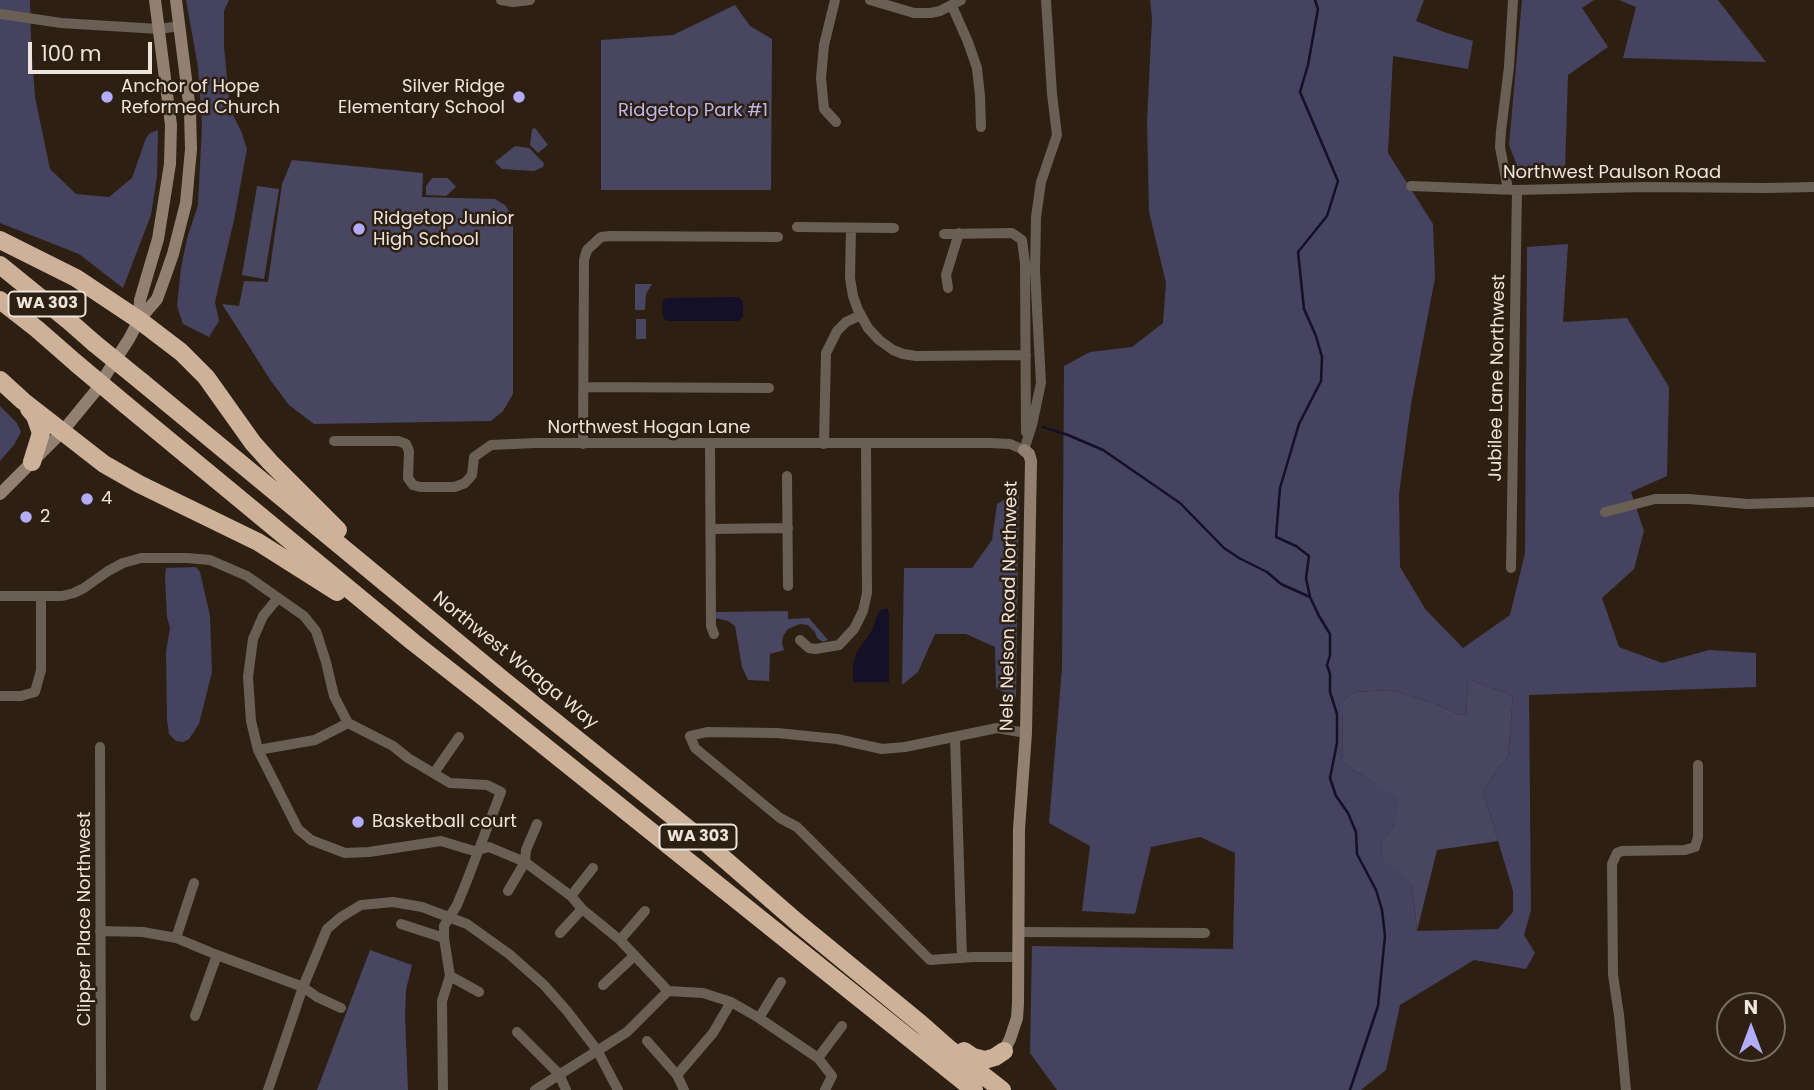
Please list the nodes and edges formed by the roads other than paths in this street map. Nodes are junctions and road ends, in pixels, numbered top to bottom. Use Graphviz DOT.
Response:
graph roads {
  1 [pos="155,0"];
  2 [pos="176,0"];
  3 [pos="501,0"];
  4 [pos="530,0"];
  5 [pos="835,0"];
  6 [pos="870,0"];
  7 [pos="961,0"];
  8 [pos="1046,0"];
  9 [pos="1513,0"];
  10 [pos="952,6"];
  11 [pos="1,14"];
  12 [pos="180,26"];
  13 [pos="159,29"];
  14 [pos="836,122"];
  15 [pos="981,127"];
  16 [pos="1411,186"];
  17 [pos="1814,187"];
  18 [pos="1513,190"];
  19 [pos="797,227"];
  20 [pos="851,228"];
  21 [pos="894,228"];
  22 [pos="959,233"];
  23 [pos="944,234"];
  24 [pos="778,237"];
  25 [pos="0,240"];
  26 [pos="0,265"];
  27 [pos="948,288"];
  28 [pos="0,300"];
  29 [pos="861,316"];
  30 [pos="139,320"];
  31 [pos="1026,355"];
  32 [pos="0,380"];
  33 [pos="584,387"];
  34 [pos="769,388"];
  35 [pos="23,401"];
  36 [pos="62,432"];
  37 [pos="334,441"];
  38 [pos="710,443"];
  39 [pos="583,444"];
  40 [pos="824,444"];
  41 [pos="866,444"];
  42 [pos="1025,447"];
  43 [pos="32,462"];
  44 [pos="787,476"];
  45 [pos="0,494"];
  46 [pos="1814,502"];
  47 [pos="1605,512"];
  48 [pos="711,528"];
  49 [pos="788,528"];
  50 [pos="1511,568"];
  51 [pos="391,586"];
  52 [pos="788,586"];
  53 [pos="0,596"];
  54 [pos="41,596"];
  55 [pos="278,598"];
  56 [pos="714,634"];
  57 [pos="800,640"];
  58 [pos="413,642"];
  59 [pos="0,696"];
  60 [pos="348,723"];
  61 [pos="1026,733"];
  62 [pos="459,737"];
  63 [pos="955,737"];
  64 [pos="100,747"];
  65 [pos="258,750"];
  66 [pos="1698,765"];
  67 [pos="435,773"];
  68 [pos="537,824"];
  69 [pos="481,848"];
  70 [pos="525,862"];
  71 [pos="593,868"];
  72 [pos="194,883"];
  73 [pos="508,891"];
  74 [pos="570,896"];
  75 [pos="582,909"];
  76 [pos="645,911"];
  77 [pos="449,916"];
  78 [pos="401,924"];
  79 [pos="100,931"];
  80 [pos="1019,932"];
  81 [pos="560,933"];
  82 [pos="1205,933"];
  83 [pos="176,938"];
  84 [pos="444,938"];
  85 [pos="620,940"];
  86 [pos="217,955"];
  87 [pos="634,956"];
  88 [pos="962,957"];
  89 [pos="1018,957"];
  90 [pos="450,976"];
  91 [pos="780,982"];
  92 [pos="603,985"];
  93 [pos="303,987"];
  94 [pos="668,991"];
  95 [pos="480,992"];
  96 [pos="731,1002"];
  97 [pos="341,1007"];
  98 [pos="195,1016"];
  99 [pos="759,1018"];
  100 [pos="921,1024"];
  101 [pos="842,1026"];
  102 [pos="517,1032"];
  103 [pos="647,1041"];
  104 [pos="597,1050"];
  105 [pos="1004,1051"];
  106 [pos="818,1058"];
  107 [pos="559,1074"];
  108 [pos="677,1075"];
  109 [pos="101,1090"];
  110 [pos="268,1090"];
  111 [pos="443,1090"];
  112 [pos="535,1090"];
  113 [pos="566,1090"];
  114 [pos="618,1090"];
  115 [pos="684,1090"];
  116 [pos="825,1090"];
  117 [pos="974,1090"];
  118 [pos="1002,1090"];
  119 [pos="1012,1090"];
  120 [pos="1626,1090"];
  1 -- 13 [label="main road"];
  2 -- 12 [label="main road"];
  3 -- 4 [label="street"];
  5 -- 14 [label="street"];
  6 -- 10 [label="street"];
  7 -- 10 [label="street"];
  8 -- 42 [label="street, Nels Nelson Road Northwest"];
  9 -- 18 [label="street, Jubilee Lane Northwest"];
  10 -- 15 [label="street"];
  11 -- 13 [label="street"];
  12 -- 13 [label="street"];
  12 -- 30 [label="main road"];
  13 -- 30 [label="main road"];
  16 -- 18 [label="street, Northwest Paulson Road"];
  17 -- 18 [label="street, Northwest Paulson Road"];
  18 -- 50 [label="street, Jubilee Lane Northwest"];
  19 -- 20 [label="street"];
  20 -- 21 [label="street"];
  20 -- 29 [label="street"];
  22 -- 23 [label="street"];
  22 -- 27 [label="street"];
  22 -- 31 [label="street"];
  24 -- 33 [label="street"];
  25 -- 30 [label="highway"];
  26 -- 51 [label="highway, Northwest Waaga Way / WA 303, bridge"];
  28 -- 58 [label="highway, WA 303, bridge"];
  29 -- 31 [label="street"];
  29 -- 40 [label="street"];
  30 -- 36 [label="main road"];
  30 -- 51 [label="highway"];
  31 -- 42 [label="street"];
  32 -- 35 [label="highway"];
  33 -- 34 [label="street"];
  33 -- 39 [label="street"];
  35 -- 36 [label="highway"];
  35 -- 43 [label="highway"];
  36 -- 43 [label="main road"];
  36 -- 58 [label="highway"];
  37 -- 39 [label="street, Northwest Hogan Lane"];
  38 -- 39 [label="street, Northwest Hogan Lane"];
  38 -- 40 [label="street, Northwest Hogan Lane"];
  38 -- 48 [label="street"];
  40 -- 41 [label="street, Northwest Hogan Lane"];
  41 -- 42 [label="street, Northwest Hogan Lane"];
  41 -- 57 [label="street"];
  42 -- 61 [label="main road, Nels Nelson Road Northwest"];
  43 -- 45 [label="main road"];
  44 -- 49 [label="street"];
  46 -- 47 [label="street"];
  48 -- 49 [label="street"];
  48 -- 56 [label="street"];
  49 -- 52 [label="street"];
  51 -- 100 [label="highway, Northwest Waaga Way / WA 303"];
  53 -- 54 [label="street"];
  54 -- 55 [label="street"];
  54 -- 59 [label="street"];
  55 -- 60 [label="street"];
  55 -- 65 [label="street"];
  58 -- 117 [label="highway, WA 303"];
  60 -- 65 [label="street"];
  60 -- 67 [label="street"];
  61 -- 63 [label="street"];
  61 -- 80 [label="main road, Nels Nelson Road Northwest"];
  62 -- 67 [label="street"];
  63 -- 88 [label="street"];
  63 -- 88 [label="street"];
  64 -- 79 [label="street, Clipper Place Northwest"];
  65 -- 69 [label="street"];
  66 -- 120 [label="street"];
  67 -- 69 [label="street"];
  68 -- 70 [label="street"];
  69 -- 70 [label="street"];
  69 -- 77 [label="street"];
  70 -- 73 [label="street"];
  70 -- 74 [label="street"];
  71 -- 74 [label="street"];
  72 -- 83 [label="street"];
  74 -- 75 [label="street"];
  75 -- 81 [label="street"];
  75 -- 85 [label="street"];
  76 -- 85 [label="street"];
  77 -- 84 [label="street"];
  77 -- 93 [label="street"];
  77 -- 104 [label="street"];
  78 -- 84 [label="street"];
  79 -- 83 [label="street"];
  79 -- 109 [label="street, Clipper Place Northwest"];
  80 -- 82 [label="street"];
  80 -- 89 [label="main road, Nels Nelson Road Northwest"];
  83 -- 86 [label="street"];
  84 -- 90 [label="street"];
  85 -- 87 [label="street"];
  86 -- 93 [label="street"];
  86 -- 98 [label="street"];
  87 -- 92 [label="street"];
  87 -- 94 [label="street"];
  88 -- 89 [label="street"];
  89 -- 105 [label="main road, Nels Nelson Road Northwest"];
  90 -- 95 [label="street"];
  90 -- 111 [label="street"];
  91 -- 99 [label="street"];
  93 -- 97 [label="street"];
  93 -- 110 [label="street"];
  94 -- 96 [label="street"];
  94 -- 104 [label="street"];
  96 -- 99 [label="street"];
  96 -- 108 [label="street"];
  99 -- 106 [label="street"];
  100 -- 105 [label="highway"];
  100 -- 118 [label="highway, Northwest Waaga Way / WA 303"];
  101 -- 106 [label="street"];
  102 -- 107 [label="street"];
  103 -- 108 [label="street"];
  104 -- 107 [label="street"];
  104 -- 114 [label="street"];
  105 -- 119 [label="highway"];
  106 -- 116 [label="street"];
  107 -- 112 [label="street"];
  107 -- 113 [label="street"];
  108 -- 115 [label="street"];
}
